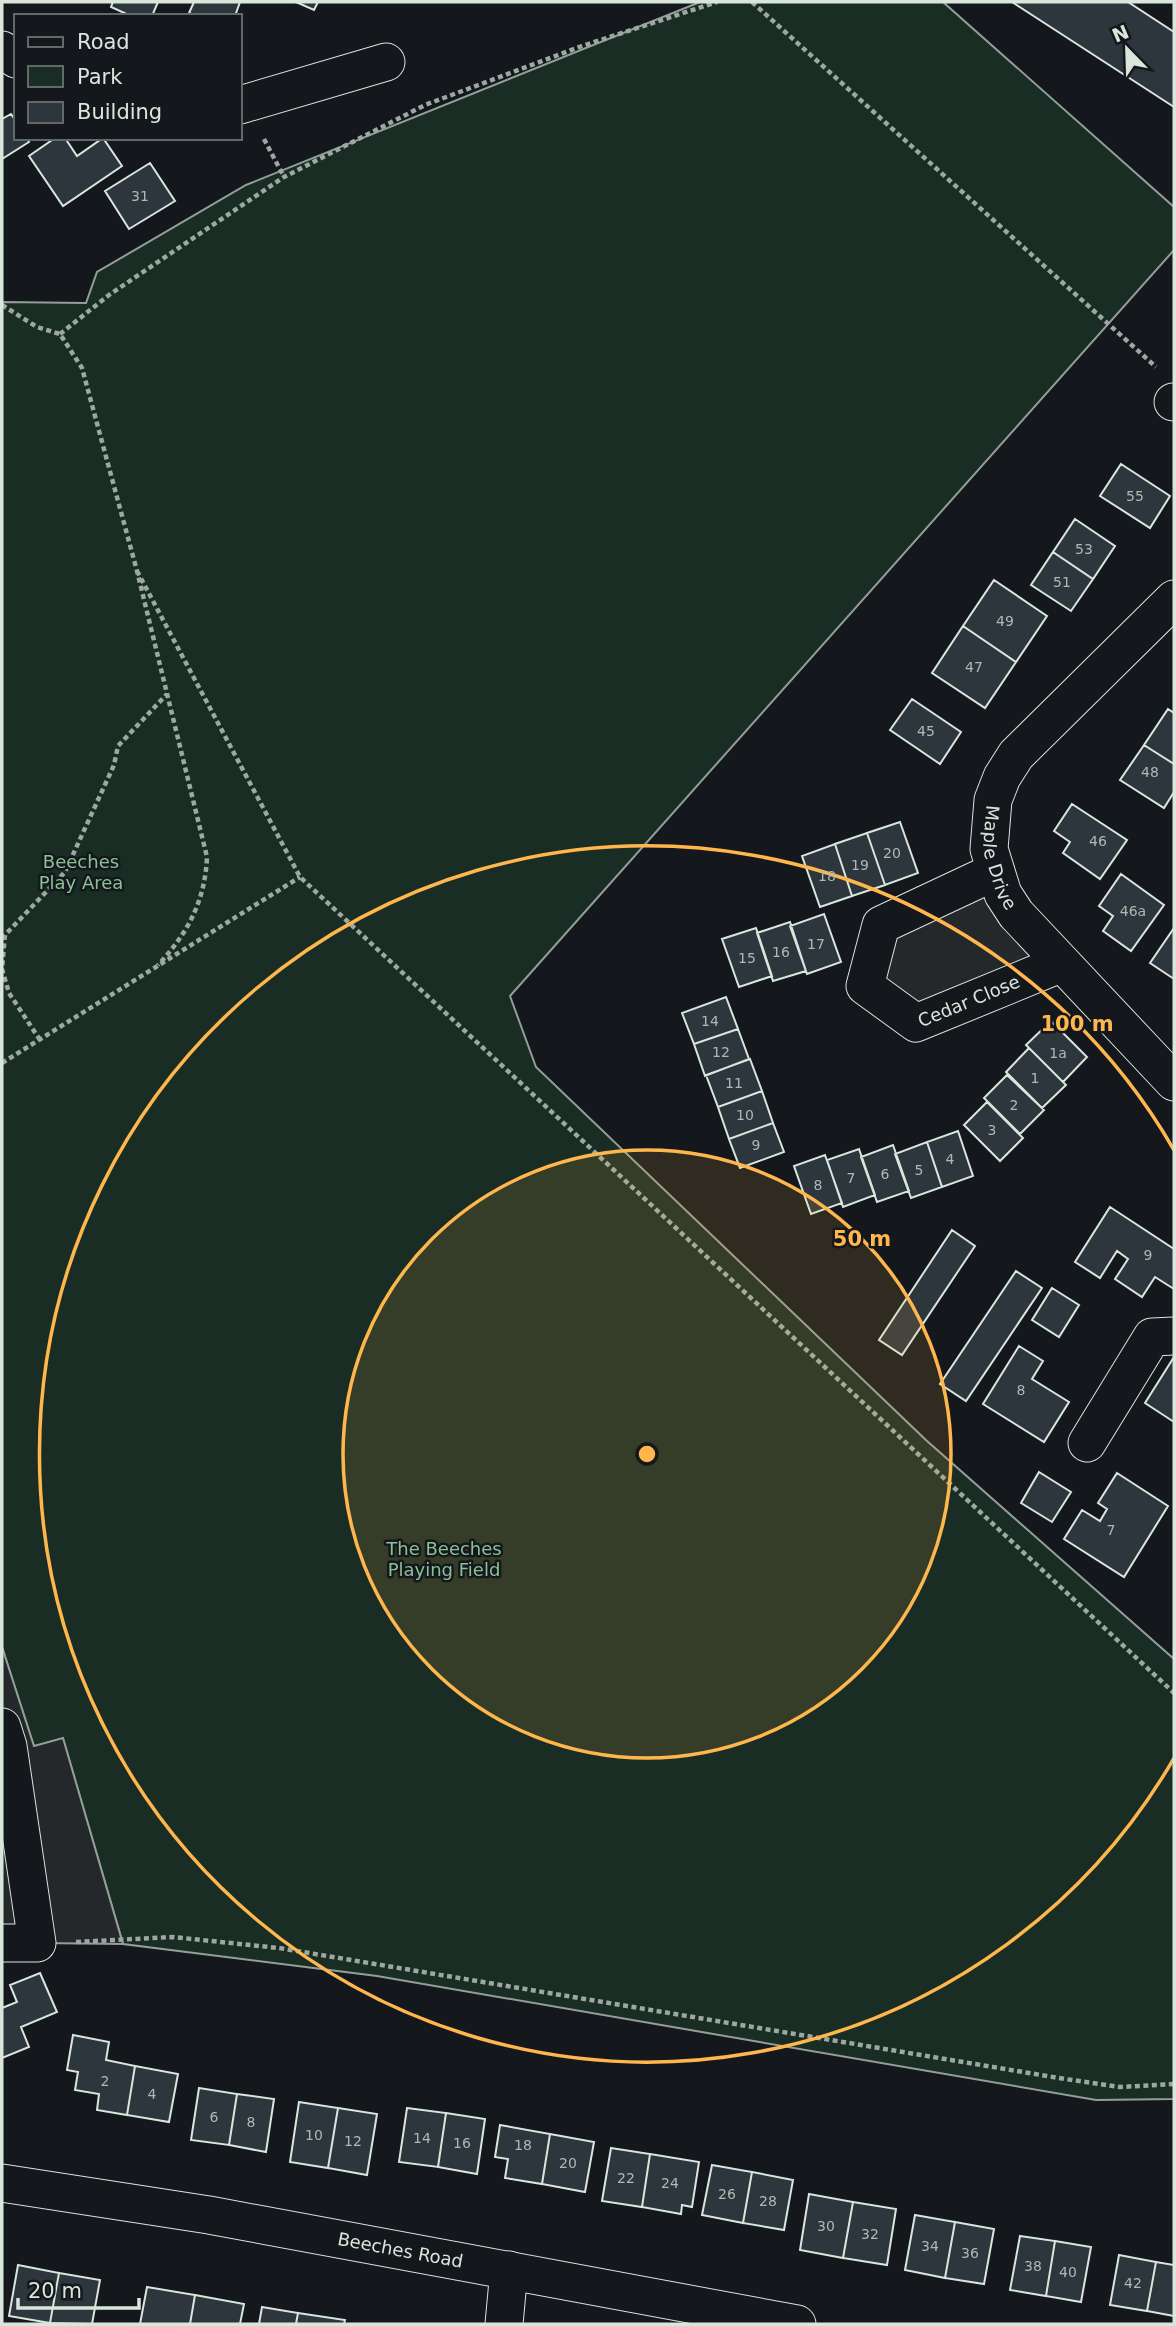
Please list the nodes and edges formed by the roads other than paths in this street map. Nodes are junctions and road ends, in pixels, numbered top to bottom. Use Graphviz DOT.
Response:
graph roads {
  1 [pos="386,62"];
  2 [pos="242,104"];
  3 [pos="1174,599"];
  4 [pos="994,872"];
  5 [pos="1060,964"];
  6 [pos="1174,1082"];
  7 [pos="1174,1336"];
  8 [pos="1087,1443"];
  9 [pos="2,1727"];
  10 [pos="19,1943"];
  11 [pos="2,2183"];
  12 [pos="509,2270"];
  13 [pos="504,2324"];
  14 [pos="797,2324"];
  1 -- 2 [label="street"];
  3 -- 4 [label="street, Maple Drive"];
  4 -- 5 [label="street, Maple Drive"];
  4 -- 5 [label="street, Cedar Close"];
  5 -- 6 [label="street, Maple Drive"];
  7 -- 8 [label="street"];
  9 -- 10 [label="street"];
  11 -- 12 [label="street, Beeches Road"];
  12 -- 13 [label="street"];
  12 -- 14 [label="street, Beeches Road"];
}
